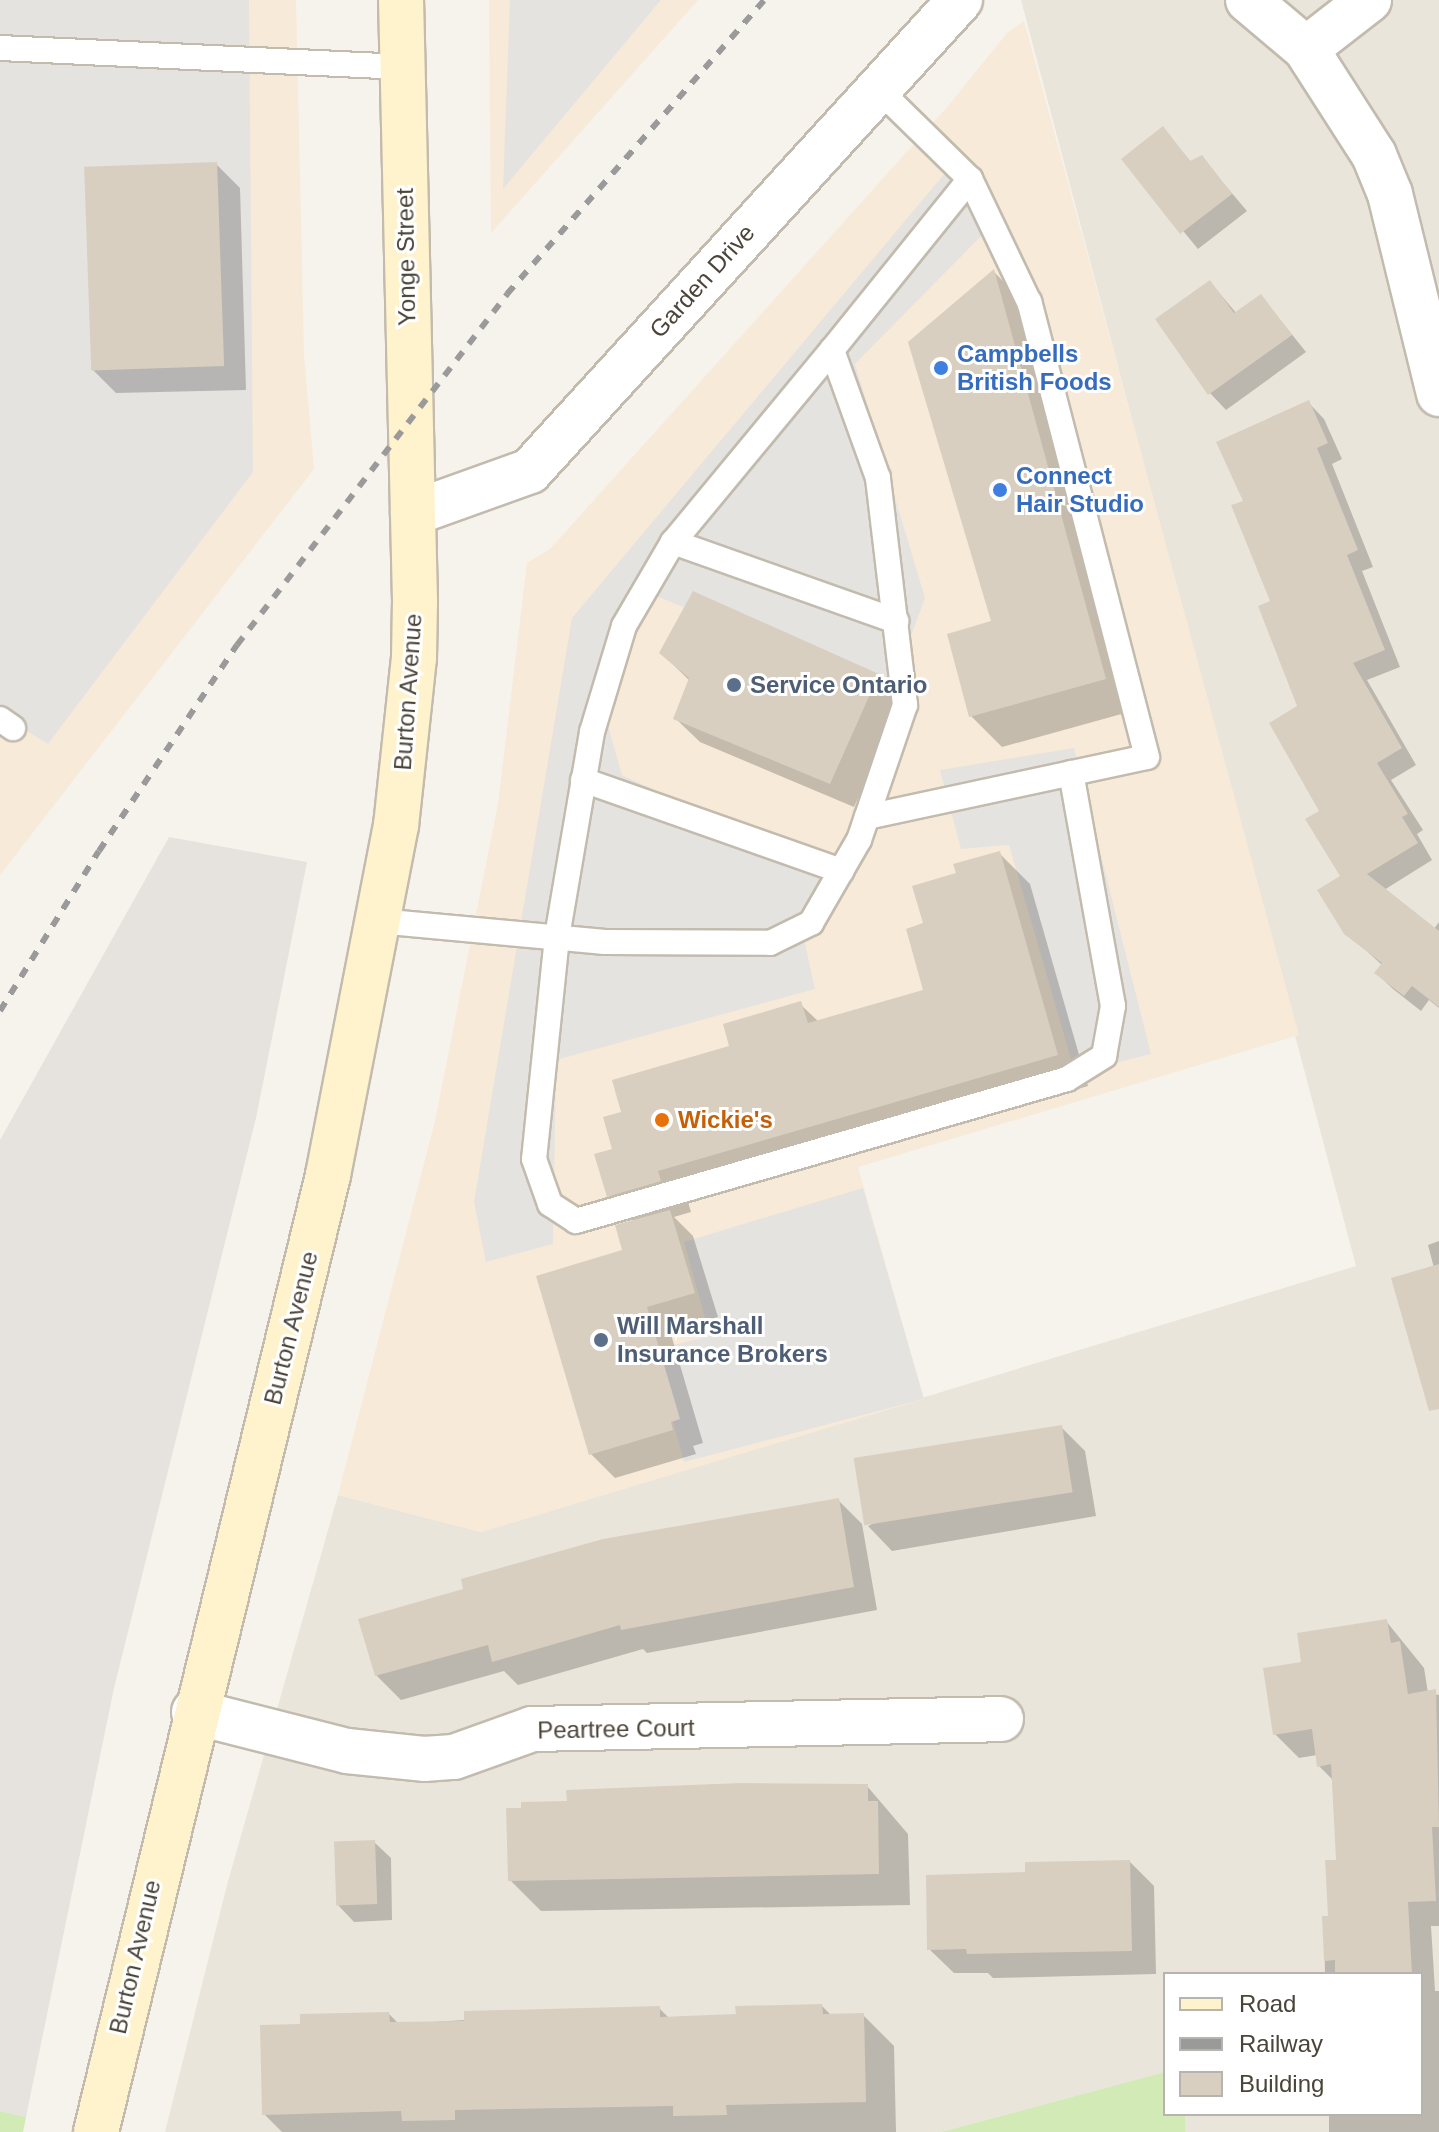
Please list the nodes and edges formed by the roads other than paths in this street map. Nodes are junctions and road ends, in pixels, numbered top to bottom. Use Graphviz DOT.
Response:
graph roads {
  1 [pos="401,0"];
  2 [pos="960,0"];
  3 [pos="1248,0"];
  4 [pos="1369,0"];
  5 [pos="0,48"];
  6 [pos="1306,49"];
  7 [pos="402,67"];
  8 [pos="876,87"];
  9 [pos="970,179"];
  10 [pos="832,350"];
  11 [pos="1439,394"];
  12 [pos="413,513"];
  13 [pos="673,542"];
  14 [pos="896,621"];
  15 [pos="1071,773"];
  16 [pos="583,780"];
  17 [pos="867,817"];
  18 [pos="841,871"];
  19 [pos="378,921"];
  20 [pos="557,937"];
  21 [pos="194,1712"];
  22 [pos="1001,1719"];
  23 [pos="96,2132"];
  1 -- 7 [label="main road, Yonge Street"];
  2 -- 8 [label="street, Garden Drive"];
  3 -- 6 [label="street"];
  4 -- 6 [label="street"];
  5 -- 7 [label="lane"];
  6 -- 11 [label="street"];
  7 -- 12 [label="main road, Yonge Street"];
  8 -- 9 [label="lane"];
  8 -- 12 [label="street, Garden Drive"];
  9 -- 10 [label="lane"];
  9 -- 15 [label="lane"];
  10 -- 13 [label="lane"];
  10 -- 14 [label="lane"];
  12 -- 19 [label="main road, Burton Avenue"];
  13 -- 14 [label="lane"];
  13 -- 16 [label="lane"];
  14 -- 17 [label="lane"];
  15 -- 17 [label="lane"];
  15 -- 20 [label="lane"];
  16 -- 18 [label="lane"];
  16 -- 20 [label="lane"];
  17 -- 18 [label="lane"];
  18 -- 20 [label="lane"];
  19 -- 20 [label="lane"];
  19 -- 21 [label="main road, Burton Avenue"];
  21 -- 22 [label="street, Peartree Court"];
  21 -- 23 [label="main road, Burton Avenue"];
}
